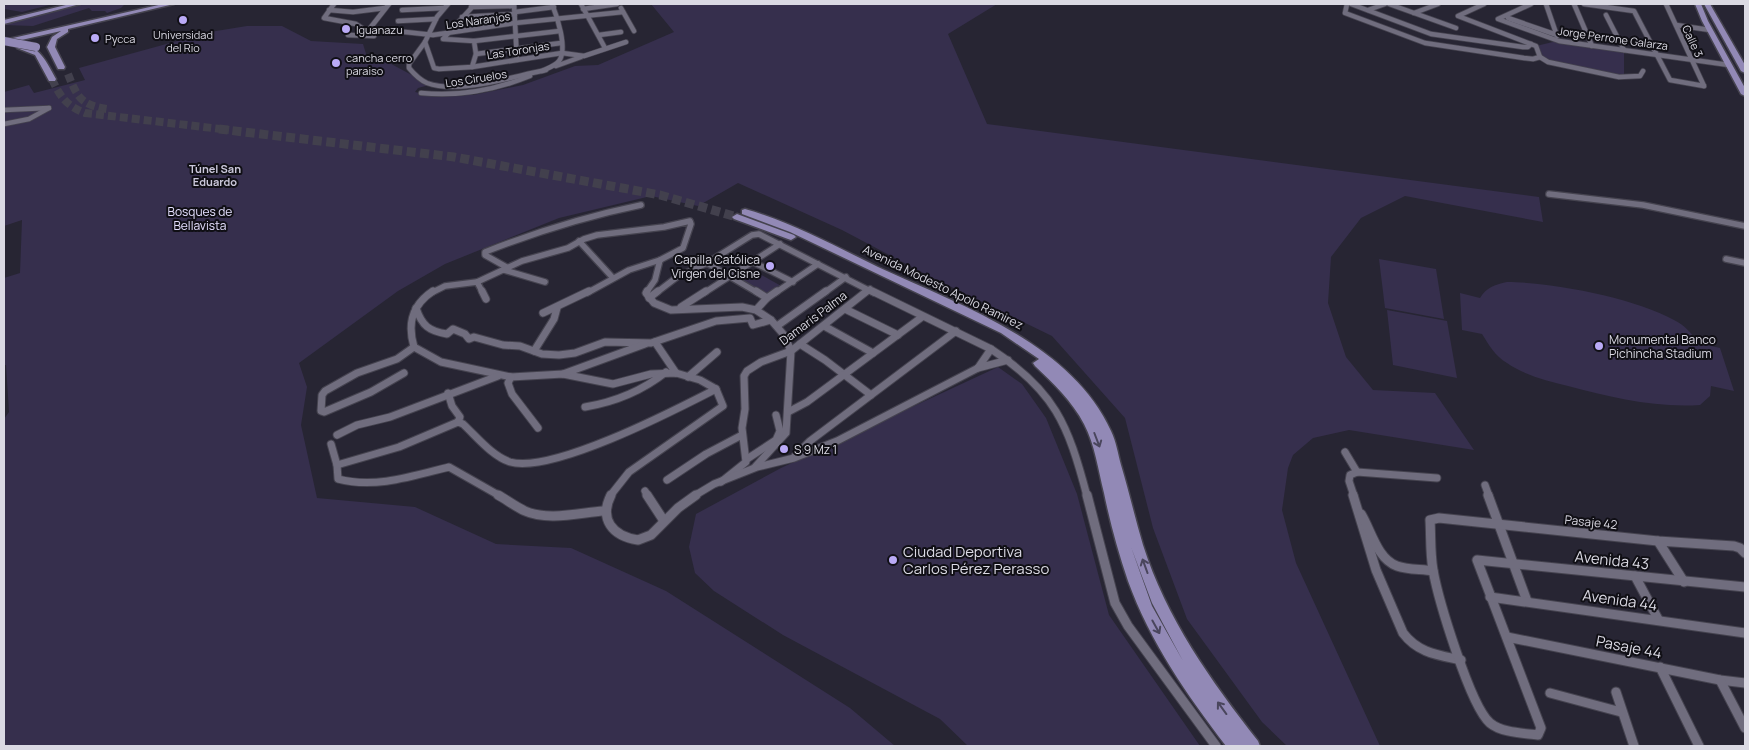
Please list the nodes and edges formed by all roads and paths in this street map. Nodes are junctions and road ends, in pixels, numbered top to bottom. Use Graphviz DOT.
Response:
graph roads {
  1 [pos="70,4"];
  2 [pos="77,4"];
  3 [pos="155,4"];
  4 [pos="171,4"];
  5 [pos="389,4"];
  6 [pos="581,4"];
  7 [pos="618,4"];
  8 [pos="1347,4"];
  9 [pos="1351,4"];
  10 [pos="1385,4"];
  11 [pos="1389,4"];
  12 [pos="1438,4"];
  13 [pos="1484,4"];
  14 [pos="1531,4"];
  15 [pos="1546,4"];
  16 [pos="1574,4"];
  17 [pos="1584,4"];
  18 [pos="1666,4"];
  19 [pos="1698,4"];
  20 [pos="1707,4"];
  21 [pos="514,5"];
  22 [pos="127,6"];
  23 [pos="446,6"];
  24 [pos="473,6"];
  25 [pos="553,6"];
  26 [pos="332,7"];
  27 [pos="385,8"];
  28 [pos="584,9"];
  29 [pos="402,10"];
  30 [pos="1368,10"];
  31 [pos="623,12"];
  32 [pos="515,13"];
  33 [pos="1414,13"];
  34 [pos="106,15"];
  35 [pos="1606,15"];
  36 [pos="462,17"];
  37 [pos="588,17"];
  38 [pos="1508,18"];
  39 [pos="436,19"];
  40 [pos="4,20"];
  41 [pos="398,20"];
  42 [pos="559,20"];
  43 [pos="85,23"];
  44 [pos="515,23"];
  45 [pos="1676,25"];
  46 [pos="1456,28"];
  47 [pos="1710,30"];
  48 [pos="396,31"];
  49 [pos="560,31"];
  50 [pos="634,31"];
  51 [pos="367,32"];
  52 [pos="621,32"];
  53 [pos="447,33"];
  54 [pos="1556,34"];
  55 [pos="348,35"];
  56 [pos="428,35"];
  57 [pos="599,35"];
  58 [pos="515,36"];
  59 [pos="4,37"];
  60 [pos="1715,39"];
  61 [pos="474,41"];
  62 [pos="1559,41"];
  63 [pos="1729,41"];
  64 [pos="4,42"];
  65 [pos="425,42"];
  66 [pos="626,42"];
  67 [pos="1483,42"];
  68 [pos="561,43"];
  69 [pos="1532,44"];
  70 [pos="1592,46"];
  71 [pos="4,48"];
  72 [pos="33,48"];
  73 [pos="605,48"];
  74 [pos="516,49"];
  75 [pos="1624,50"];
  76 [pos="1485,52"];
  77 [pos="562,53"];
  78 [pos="476,54"];
  79 [pos="1657,55"];
  80 [pos="584,56"];
  81 [pos="1540,57"];
  82 [pos="517,60"];
  83 [pos="1692,60"];
  84 [pos="1729,65"];
  85 [pos="553,66"];
  86 [pos="472,67"];
  87 [pos="64,70"];
  88 [pos="546,70"];
  89 [pos="1643,71"];
  90 [pos="1745,72"];
  91 [pos="49,75"];
  92 [pos="420,93"];
  93 [pos="1745,94"];
  94 [pos="4,110"];
  95 [pos="4,124"];
  96 [pos="1549,194"];
  97 [pos="641,205"];
  98 [pos="741,215"];
  99 [pos="767,224"];
  100 [pos="1745,226"];
  101 [pos="579,241"];
  102 [pos="780,244"];
  103 [pos="1726,259"];
  104 [pos="660,260"];
  105 [pos="753,262"];
  106 [pos="707,263"];
  107 [pos="1745,263"];
  108 [pos="818,264"];
  109 [pos="506,269"];
  110 [pos="728,276"];
  111 [pos="846,277"];
  112 [pos="613,278"];
  113 [pos="477,282"];
  114 [pos="545,282"];
  115 [pos="793,282"];
  116 [pos="870,289"];
  117 [pos="649,298"];
  118 [pos="768,298"];
  119 [pos="486,300"];
  120 [pos="416,308"];
  121 [pos="557,308"];
  122 [pos="680,308"];
  123 [pos="845,309"];
  124 [pos="756,310"];
  125 [pos="543,313"];
  126 [pos="922,317"];
  127 [pos="771,320"];
  128 [pos="777,326"];
  129 [pos="824,326"];
  130 [pos="956,331"];
  131 [pos="898,334"];
  132 [pos="651,343"];
  133 [pos="800,344"];
  134 [pos="414,347"];
  135 [pos="991,349"];
  136 [pos="534,351"];
  137 [pos="791,351"];
  138 [pos="717,352"];
  139 [pos="873,353"];
  140 [pos="1008,360"];
  141 [pos="978,368"];
  142 [pos="666,372"];
  143 [pos="404,373"];
  144 [pos="676,373"];
  145 [pos="563,374"];
  146 [pos="498,376"];
  147 [pos="845,376"];
  148 [pos="511,377"];
  149 [pos="688,377"];
  150 [pos="716,389"];
  151 [pos="448,394"];
  152 [pos="871,395"];
  153 [pos="585,407"];
  154 [pos="788,412"];
  155 [pos="776,415"];
  156 [pos="458,422"];
  157 [pos="538,428"];
  158 [pos="742,434"];
  159 [pos="336,435"];
  160 [pos="331,444"];
  161 [pos="1345,452"];
  162 [pos="793,458"];
  163 [pos="747,459"];
  164 [pos="337,465"];
  165 [pos="755,467"];
  166 [pos="1357,472"];
  167 [pos="1437,478"];
  168 [pos="667,480"];
  169 [pos="720,482"];
  170 [pos="1485,485"];
  171 [pos="645,491"];
  172 [pos="1357,510"];
  173 [pos="603,511"];
  174 [pos="664,521"];
  175 [pos="1499,523"];
  176 [pos="1658,541"];
  177 [pos="1744,552"];
  178 [pos="1514,563"];
  179 [pos="1433,571"];
  180 [pos="1635,576"];
  181 [pos="1684,582"];
  182 [pos="1745,588"];
  183 [pos="1490,597"];
  184 [pos="1527,602"];
  185 [pos="1658,619"];
  186 [pos="1745,633"];
  187 [pos="1507,637"];
  188 [pos="1461,660"];
  189 [pos="1660,667"];
  190 [pos="1720,680"];
  191 [pos="1745,683"];
  192 [pos="1616,692"];
  193 [pos="1550,693"];
  194 [pos="1622,712"];
  195 [pos="1745,728"];
  196 [pos="1216,746"];
  197 [pos="1236,746"];
  198 [pos="1252,746"];
  199 [pos="1634,746"];
  200 [pos="1699,746"];
  1 -- 40 [label="main road"];
  2 -- 40 [label="main road"];
  3 -- 34 [label="main road"];
  4 -- 43 [label="main road"];
  5 -- 27 [label="street"];
  6 -- 28 [label="street"];
  7 -- 28 [label="street"];
  7 -- 31 [label="street"];
  8 -- 76 [label="street"];
  9 -- 30 [label="street"];
  10 -- 30 [label="street"];
  11 -- 33 [label="street"];
  12 -- 33 [label="street"];
  13 -- 69 [label="street"];
  14 -- 62 [label="street, Jorge Perrone Galarza"];
  15 -- 54 [label="street"];
  16 -- 70 [label="street"];
  17 -- 79 [label="street"];
  18 -- 45 [label="street, Calle 3"];
  19 -- 47 [label="main road"];
  20 -- 63 [label="main road"];
  21 -- 24 [label="street"];
  21 -- 32 [label="street"];
  22 -- 34 [label="main road"];
  23 -- 29 [label="street"];
  23 -- 39 [label="street"];
  24 -- 36 [label="street"];
  25 -- 32 [label="street"];
  25 -- 42 [label="street"];
  26 -- 27 [label="street"];
  26 -- 51 [label="street"];
  27 -- 51 [label="street"];
  28 -- 37 [label="street"];
  30 -- 67 [label="street"];
  31 -- 37 [label="street, Los Naranjos"];
  31 -- 50 [label="street"];
  32 -- 36 [label="street"];
  32 -- 44 [label="street"];
  33 -- 46 [label="street"];
  34 -- 59 [label="main road"];
  35 -- 75 [label="street"];
  36 -- 53 [label="street"];
  37 -- 42 [label="street, Los Naranjos"];
  37 -- 57 [label="street"];
  38 -- 54 [label="street"];
  39 -- 41 [label="street"];
  39 -- 56 [label="street"];
  42 -- 44 [label="street, Los Naranjos"];
  42 -- 49 [label="street"];
  43 -- 64 [label="main road"];
  43 -- 87 [label="main road"];
  44 -- 53 [label="street, Los Naranjos"];
  44 -- 58 [label="street"];
  45 -- 47 [label="street"];
  45 -- 83 [label="street, Calle 3"];
  47 -- 60 [label="main road"];
  48 -- 56 [label="street, Los Naranjos"];
  49 -- 58 [label="street"];
  49 -- 68 [label="street"];
  51 -- 55 [label="street"];
  52 -- 57 [label="street"];
  53 -- 56 [label="street, Los Naranjos"];
  53 -- 61 [label="street"];
  54 -- 62 [label="street"];
  56 -- 65 [label="street"];
  57 -- 73 [label="street"];
  58 -- 61 [label="street"];
  58 -- 74 [label="street"];
  60 -- 63 [label="main road"];
  60 -- 84 [label="main road"];
  61 -- 78 [label="street"];
  62 -- 70 [label="street, Jorge Perrone Galarza"];
  63 -- 90 [label="main road"];
  64 -- 72 [label="main road, bridge"];
  65 -- 86 [label="street, Las Toronjas"];
  65 -- 88 [label="street"];
  66 -- 73 [label="street, Las Toronjas"];
  67 -- 69 [label="street"];
  67 -- 76 [label="street"];
  68 -- 74 [label="street"];
  68 -- 77 [label="street"];
  69 -- 81 [label="street"];
  70 -- 75 [label="street, Jorge Perrone Galarza"];
  71 -- 91 [label="main road"];
  72 -- 87 [label="main road"];
  72 -- 91 [label="main road"];
  73 -- 80 [label="street, Las Toronjas"];
  74 -- 78 [label="street"];
  74 -- 82 [label="street"];
  75 -- 79 [label="street, Jorge Perrone Galarza"];
  76 -- 81 [label="street"];
  77 -- 80 [label="street, Las Toronjas"];
  77 -- 82 [label="street, Las Toronjas"];
  77 -- 85 [label="street, Los Ciruelos"];
  78 -- 86 [label="street"];
  79 -- 83 [label="street, Jorge Perrone Galarza"];
  79 -- 83 [label="street, Calle 3"];
  80 -- 85 [label="street"];
  81 -- 89 [label="street"];
  82 -- 86 [label="street, Las Toronjas"];
  83 -- 84 [label="street, Jorge Perrone Galarza"];
  84 -- 93 [label="main road"];
  85 -- 88 [label="street, Los Ciruelos"];
  87 -- 91 [label="main road"];
  88 -- 92 [label="street, Los Ciruelos"];
  94 -- 95 [label="street"];
  96 -- 100 [label="street"];
  97 -- 109 [label="street"];
  98 -- 99 [label="main road, Avenida Modesto Apolo Ramirez"];
  99 -- 197 [label="main road, Avenida Modesto Apolo Ramirez, one-way"];
  198 -- 99 [label="main road, Avenida Modesto Apolo Ramirez, one-way"];
  101 -- 104 [label="street"];
  101 -- 109 [label="street"];
  101 -- 112 [label="street"];
  102 -- 105 [label="street"];
  102 -- 106 [label="street"];
  102 -- 108 [label="street"];
  103 -- 107 [label="street"];
  104 -- 112 [label="street"];
  104 -- 117 [label="street"];
  105 -- 110 [label="street"];
  105 -- 115 [label="street"];
  106 -- 110 [label="street"];
  106 -- 117 [label="street"];
  108 -- 111 [label="street"];
  108 -- 115 [label="street"];
  109 -- 113 [label="street"];
  109 -- 114 [label="street"];
  110 -- 118 [label="street"];
  110 -- 122 [label="street"];
  111 -- 116 [label="street"];
  111 -- 128 [label="street"];
  112 -- 121 [label="street"];
  113 -- 119 [label="street"];
  113 -- 120 [label="street"];
  115 -- 118 [label="street"];
  116 -- 123 [label="street, Damaris Palma"];
  116 -- 126 [label="street"];
  117 -- 122 [label="street"];
  118 -- 124 [label="street"];
  120 -- 134 [label="street"];
  120 -- 136 [label="street"];
  121 -- 125 [label="street"];
  121 -- 136 [label="street"];
  122 -- 124 [label="street"];
  123 -- 129 [label="street, Damaris Palma"];
  123 -- 131 [label="street"];
  124 -- 127 [label="street"];
  126 -- 130 [label="street"];
  126 -- 131 [label="street"];
  127 -- 128 [label="street"];
  127 -- 132 [label="street"];
  128 -- 137 [label="street"];
  129 -- 133 [label="street, Damaris Palma"];
  129 -- 139 [label="street"];
  130 -- 135 [label="street"];
  130 -- 152 [label="street"];
  131 -- 139 [label="street"];
  132 -- 136 [label="street"];
  132 -- 144 [label="street"];
  132 -- 145 [label="street"];
  133 -- 137 [label="street, Damaris Palma"];
  133 -- 147 [label="street"];
  134 -- 143 [label="street"];
  134 -- 146 [label="street"];
  135 -- 140 [label="street"];
  135 -- 141 [label="street"];
  137 -- 154 [label="street"];
  137 -- 158 [label="street, Damaris Palma"];
  138 -- 149 [label="street"];
  139 -- 147 [label="street"];
  140 -- 141 [label="street"];
  140 -- 196 [label="street"];
  141 -- 162 [label="street"];
  142 -- 144 [label="street"];
  142 -- 145 [label="street"];
  142 -- 153 [label="street"];
  144 -- 149 [label="street"];
  145 -- 148 [label="street"];
  146 -- 148 [label="street"];
  146 -- 151 [label="street"];
  147 -- 152 [label="street"];
  147 -- 154 [label="street"];
  148 -- 157 [label="street"];
  149 -- 150 [label="street"];
  150 -- 156 [label="street"];
  150 -- 173 [label="street"];
  151 -- 156 [label="street"];
  151 -- 159 [label="street"];
  152 -- 162 [label="street"];
  154 -- 165 [label="street"];
  155 -- 163 [label="street"];
  156 -- 164 [label="street"];
  158 -- 163 [label="street, Damaris Palma"];
  158 -- 168 [label="street"];
  160 -- 164 [label="street"];
  161 -- 166 [label="street"];
  162 -- 165 [label="street"];
  163 -- 169 [label="street"];
  164 -- 173 [label="street"];
  165 -- 169 [label="street"];
  166 -- 167 [label="street"];
  166 -- 172 [label="street"];
  169 -- 174 [label="street"];
  170 -- 175 [label="street"];
  171 -- 174 [label="street"];
  172 -- 179 [label="street"];
  172 -- 188 [label="street"];
  173 -- 174 [label="street"];
  175 -- 176 [label="street, Pasaje 42"];
  175 -- 178 [label="street"];
  175 -- 179 [label="street, Pasaje 42"];
  176 -- 177 [label="street, Pasaje 42"];
  176 -- 181 [label="street"];
  178 -- 180 [label="street, Avenida 43"];
  178 -- 183 [label="street, Avenida 43"];
  178 -- 184 [label="street"];
  179 -- 188 [label="street"];
  180 -- 181 [label="street, Avenida 43"];
  180 -- 185 [label="street"];
  181 -- 182 [label="street, Avenida 43"];
  183 -- 184 [label="street, Avenida 44"];
  183 -- 187 [label="street"];
  184 -- 185 [label="street, Avenida 44"];
  185 -- 186 [label="street, Avenida 44"];
  187 -- 188 [label="street"];
  187 -- 189 [label="street, Pasaje 44"];
  189 -- 190 [label="street, Pasaje 44"];
  189 -- 200 [label="street"];
  190 -- 191 [label="street, Pasaje 44"];
  190 -- 195 [label="street"];
  192 -- 194 [label="street"];
  193 -- 194 [label="street"];
  194 -- 199 [label="street"];
}
